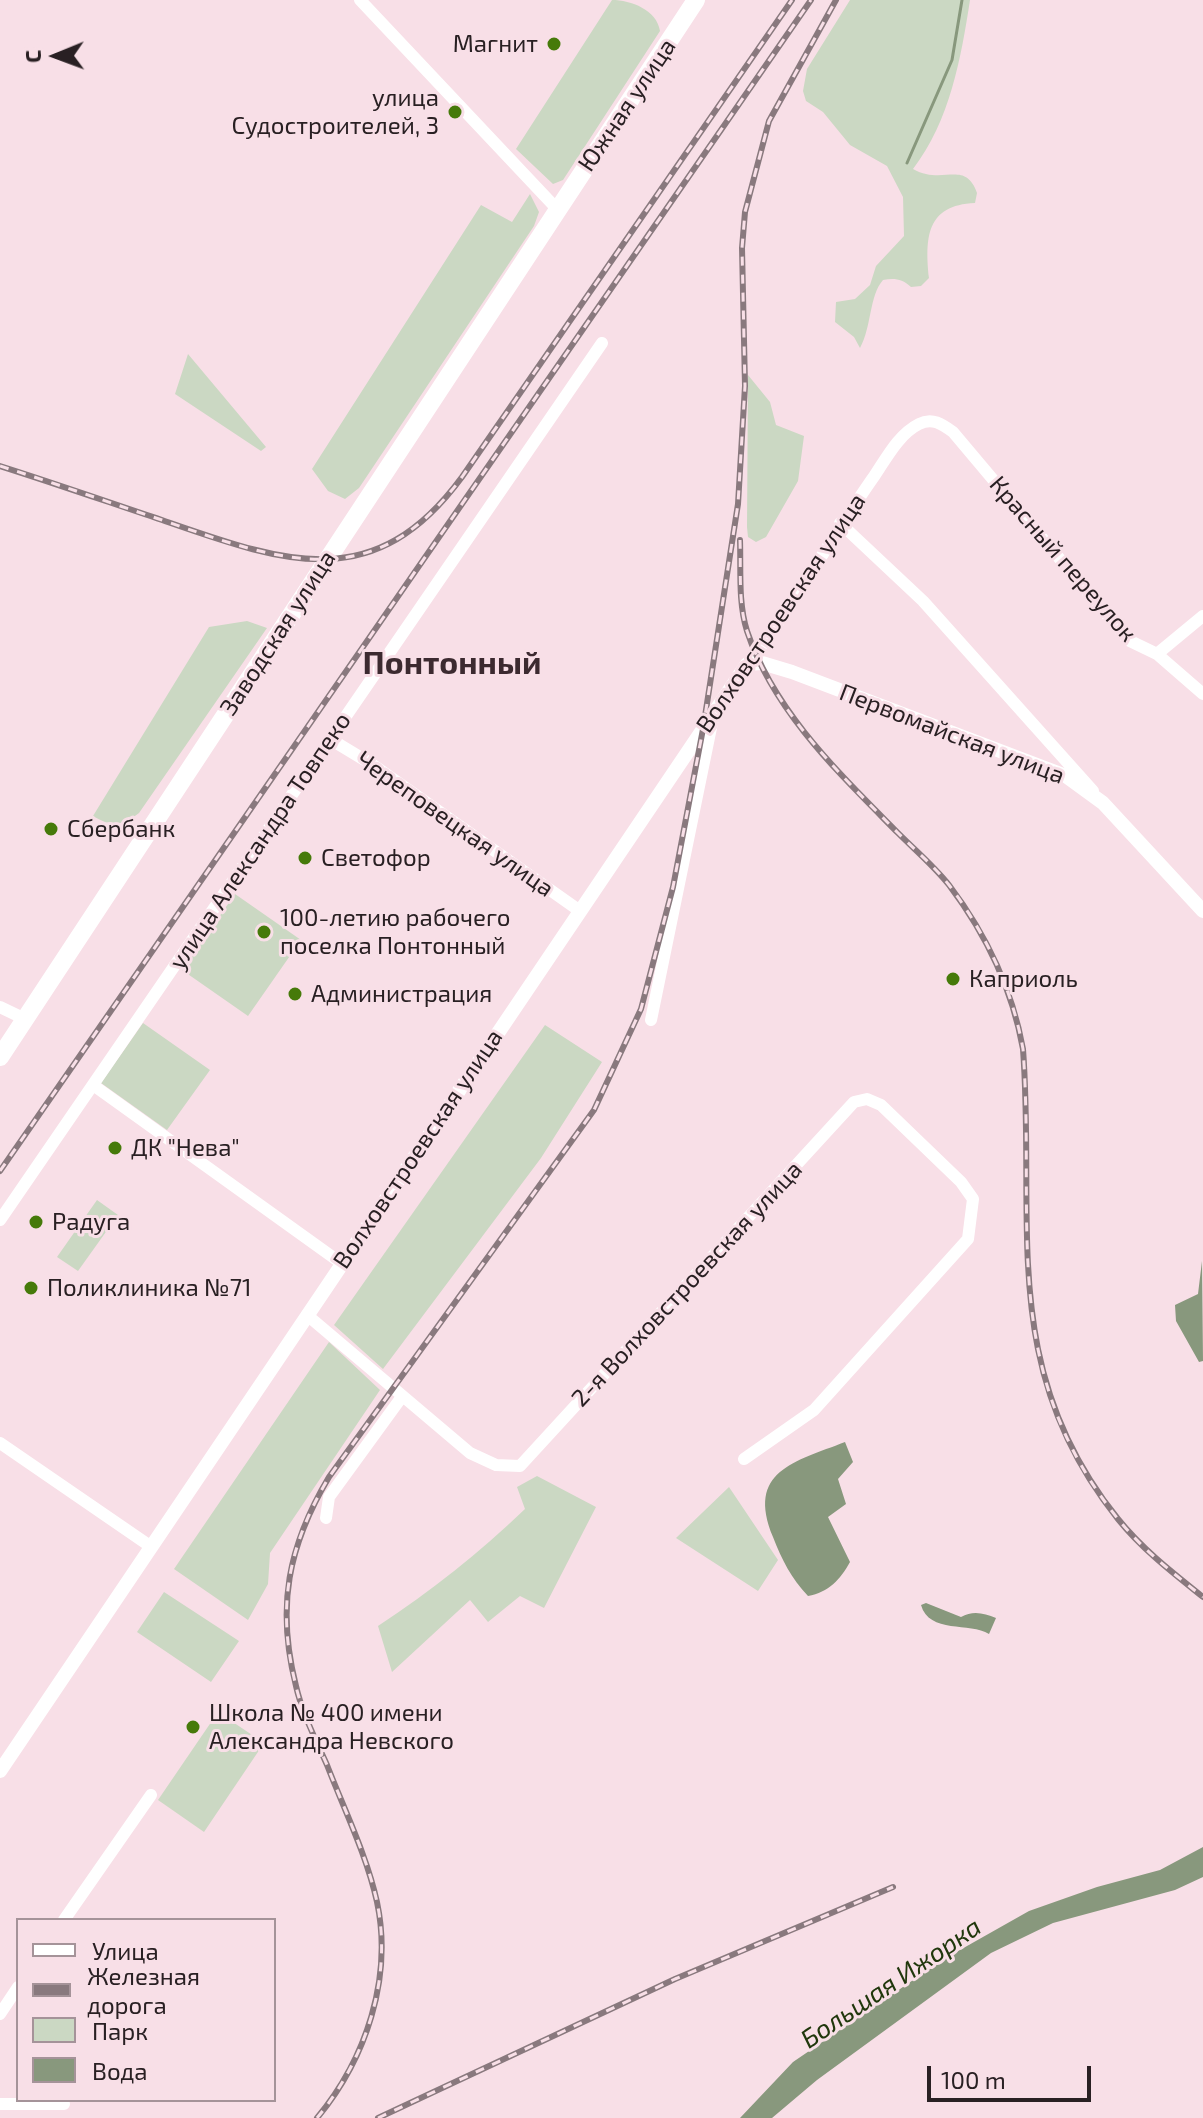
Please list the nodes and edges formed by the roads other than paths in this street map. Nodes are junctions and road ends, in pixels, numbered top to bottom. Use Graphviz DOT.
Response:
graph roads {
  1 [pos="360,0"];
  2 [pos="696,0"];
  3 [pos="557,209"];
  4 [pos="602,343"];
  5 [pos="929,421"];
  6 [pos="840,523"];
  7 [pos="1203,616"];
  8 [pos="1157,654"];
  9 [pos="747,664"];
  10 [pos="1203,694"];
  11 [pos="713,714"];
  12 [pos="330,739"];
  13 [pos="1103,803"];
  14 [pos="580,911"];
  15 [pos="1203,911"];
  16 [pos="0,1007"];
  17 [pos="25,1019"];
  18 [pos="651,1020"];
  19 [pos="0,1057"];
  20 [pos="93,1085"];
  21 [pos="0,1220"];
  22 [pos="341,1263"];
  23 [pos="307,1315"];
  24 [pos="401,1398"];
  25 [pos="0,1443"];
  26 [pos="744,1459"];
  27 [pos="326,1518"];
  28 [pos="150,1546"];
  29 [pos="0,1771"];
  30 [pos="151,1795"];
  31 [pos="65,1918"];
  32 [pos="16,1990"];
  33 [pos="0,2014"];
  34 [pos="0,2104"];
  35 [pos="64,2104"];
  1 -- 3 [label="street"];
  2 -- 3 [label="main road, Южная улица"];
  3 -- 17 [label="main road, Заводская улица"];
  4 -- 12 [label="street, улица Александра Товпеко"];
  5 -- 6 [label="street, Волховстроевская улица"];
  5 -- 8 [label="street, Красный переулок"];
  6 -- 9 [label="street, Волховстроевская улица"];
  6 -- 13 [label="street"];
  7 -- 8 [label="street"];
  8 -- 10 [label="street, Красный переулок"];
  9 -- 11 [label="street, Волховстроевская улица"];
  9 -- 13 [label="street, Первомайская улица"];
  11 -- 14 [label="street, Волховстроевская улица"];
  11 -- 18 [label="street"];
  12 -- 14 [label="street, Череповецкая улица"];
  12 -- 20 [label="street, улица Александра Товпеко"];
  13 -- 15 [label="street, Первомайская улица"];
  14 -- 22 [label="street, Волховстроевская улица"];
  16 -- 17 [label="street"];
  17 -- 19 [label="main road, Заводская улица"];
  20 -- 21 [label="street, улица Александра Товпеко"];
  20 -- 22 [label="street"];
  22 -- 23 [label="street, Волховстроевская улица"];
  23 -- 24 [label="street"];
  23 -- 28 [label="street, Волховстроевская улица"];
  24 -- 26 [label="street, 2-я Волховстроевская улица"];
  24 -- 27 [label="street"];
  25 -- 28 [label="street"];
  28 -- 29 [label="street, Волховстроевская улица"];
  30 -- 31 [label="street"];
  32 -- 33 [label="street"];
  34 -- 35 [label="street"];
}
